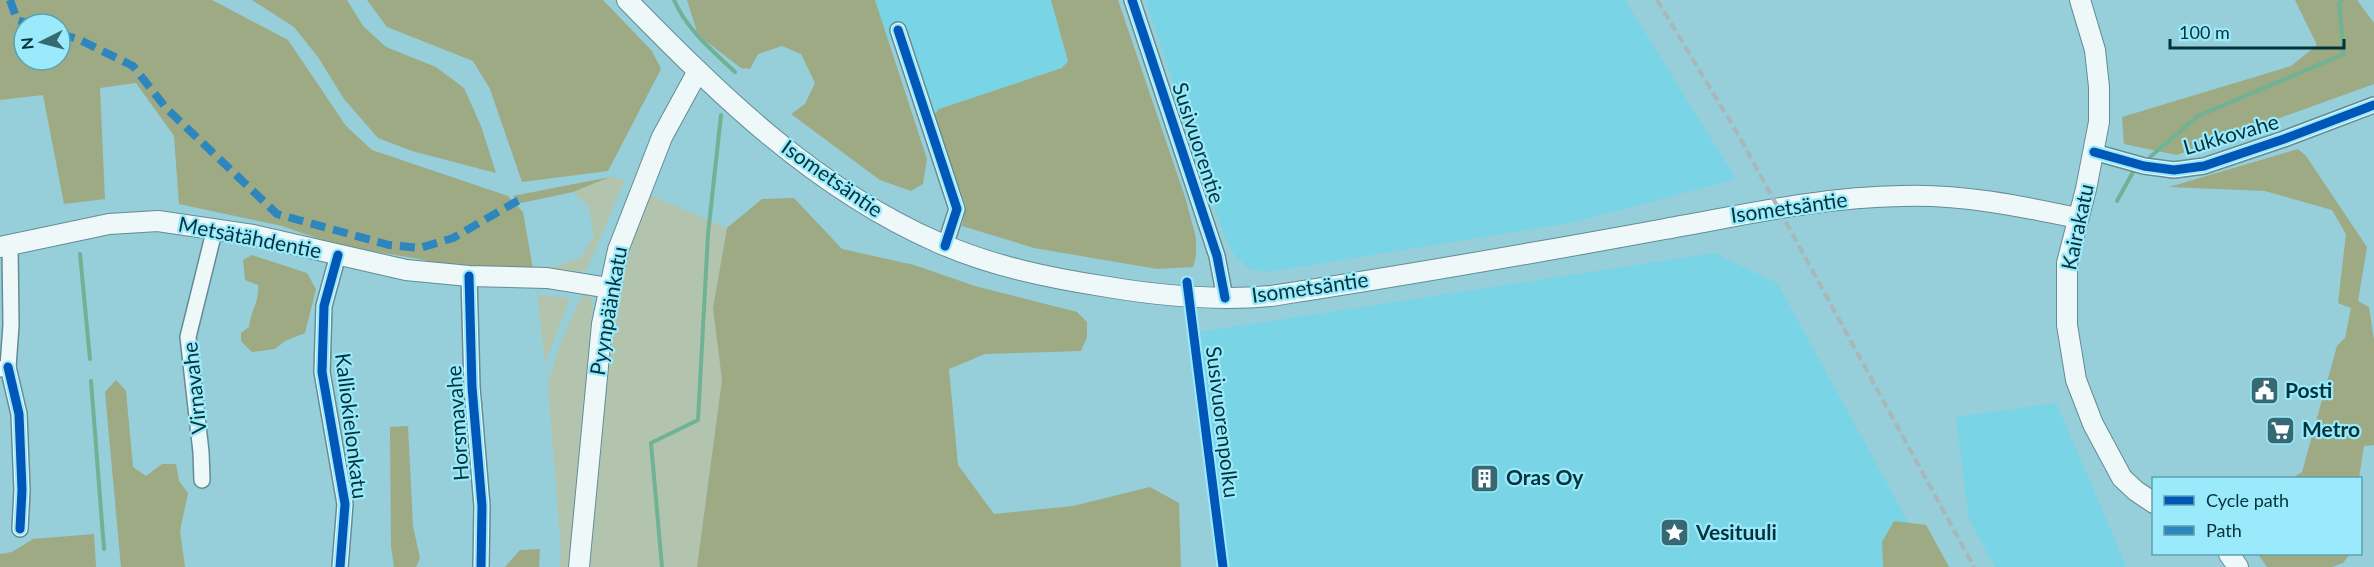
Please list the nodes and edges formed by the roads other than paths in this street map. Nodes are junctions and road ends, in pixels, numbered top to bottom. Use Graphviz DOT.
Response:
graph roads {
  1 [pos="627,0"];
  2 [pos="1132,0"];
  3 [pos="2080,0"];
  4 [pos="898,30"];
  5 [pos="698,71"];
  6 [pos="2374,105"];
  7 [pos="2094,152"];
  8 [pos="2077,218"];
  9 [pos="215,228"];
  10 [pos="5,246"];
  11 [pos="945,246"];
  12 [pos="338,255"];
  13 [pos="469,276"];
  14 [pos="609,288"];
  15 [pos="1225,298"];
  16 [pos="4,368"];
  17 [pos="202,480"];
  18 [pos="2152,501"];
  19 [pos="20,529"];
  20 [pos="340,567"];
  21 [pos="481,567"];
  22 [pos="579,567"];
  1 -- 5 [label="main road, Isometsäntie"];
  2 -- 15 [label="street, Susivuorentie"];
  3 -- 7 [label="main road, Kairakatu"];
  4 -- 11 [label="street"];
  5 -- 11 [label="main road, Isometsäntie"];
  5 -- 14 [label="main road, Pyynpäänkatu"];
  6 -- 7 [label="street, Lukkovahe"];
  7 -- 8 [label="main road, Kairakatu"];
  8 -- 15 [label="main road, Isometsäntie"];
  8 -- 18 [label="main road, Kairakatu"];
  9 -- 10 [label="main road, Metsätähdentie"];
  9 -- 12 [label="main road, Metsätähdentie"];
  9 -- 17 [label="street, Virnavahe"];
  10 -- 16 [label="street"];
  11 -- 15 [label="main road, Isometsäntie"];
  12 -- 13 [label="main road, Metsätähdentie"];
  12 -- 20 [label="street, Kalliokielonkatu"];
  13 -- 14 [label="main road, Metsätähdentie"];
  13 -- 21 [label="street, Horsmavahe"];
  14 -- 22 [label="main road, Pyynpäänkatu"];
  16 -- 19 [label="street"];
}
